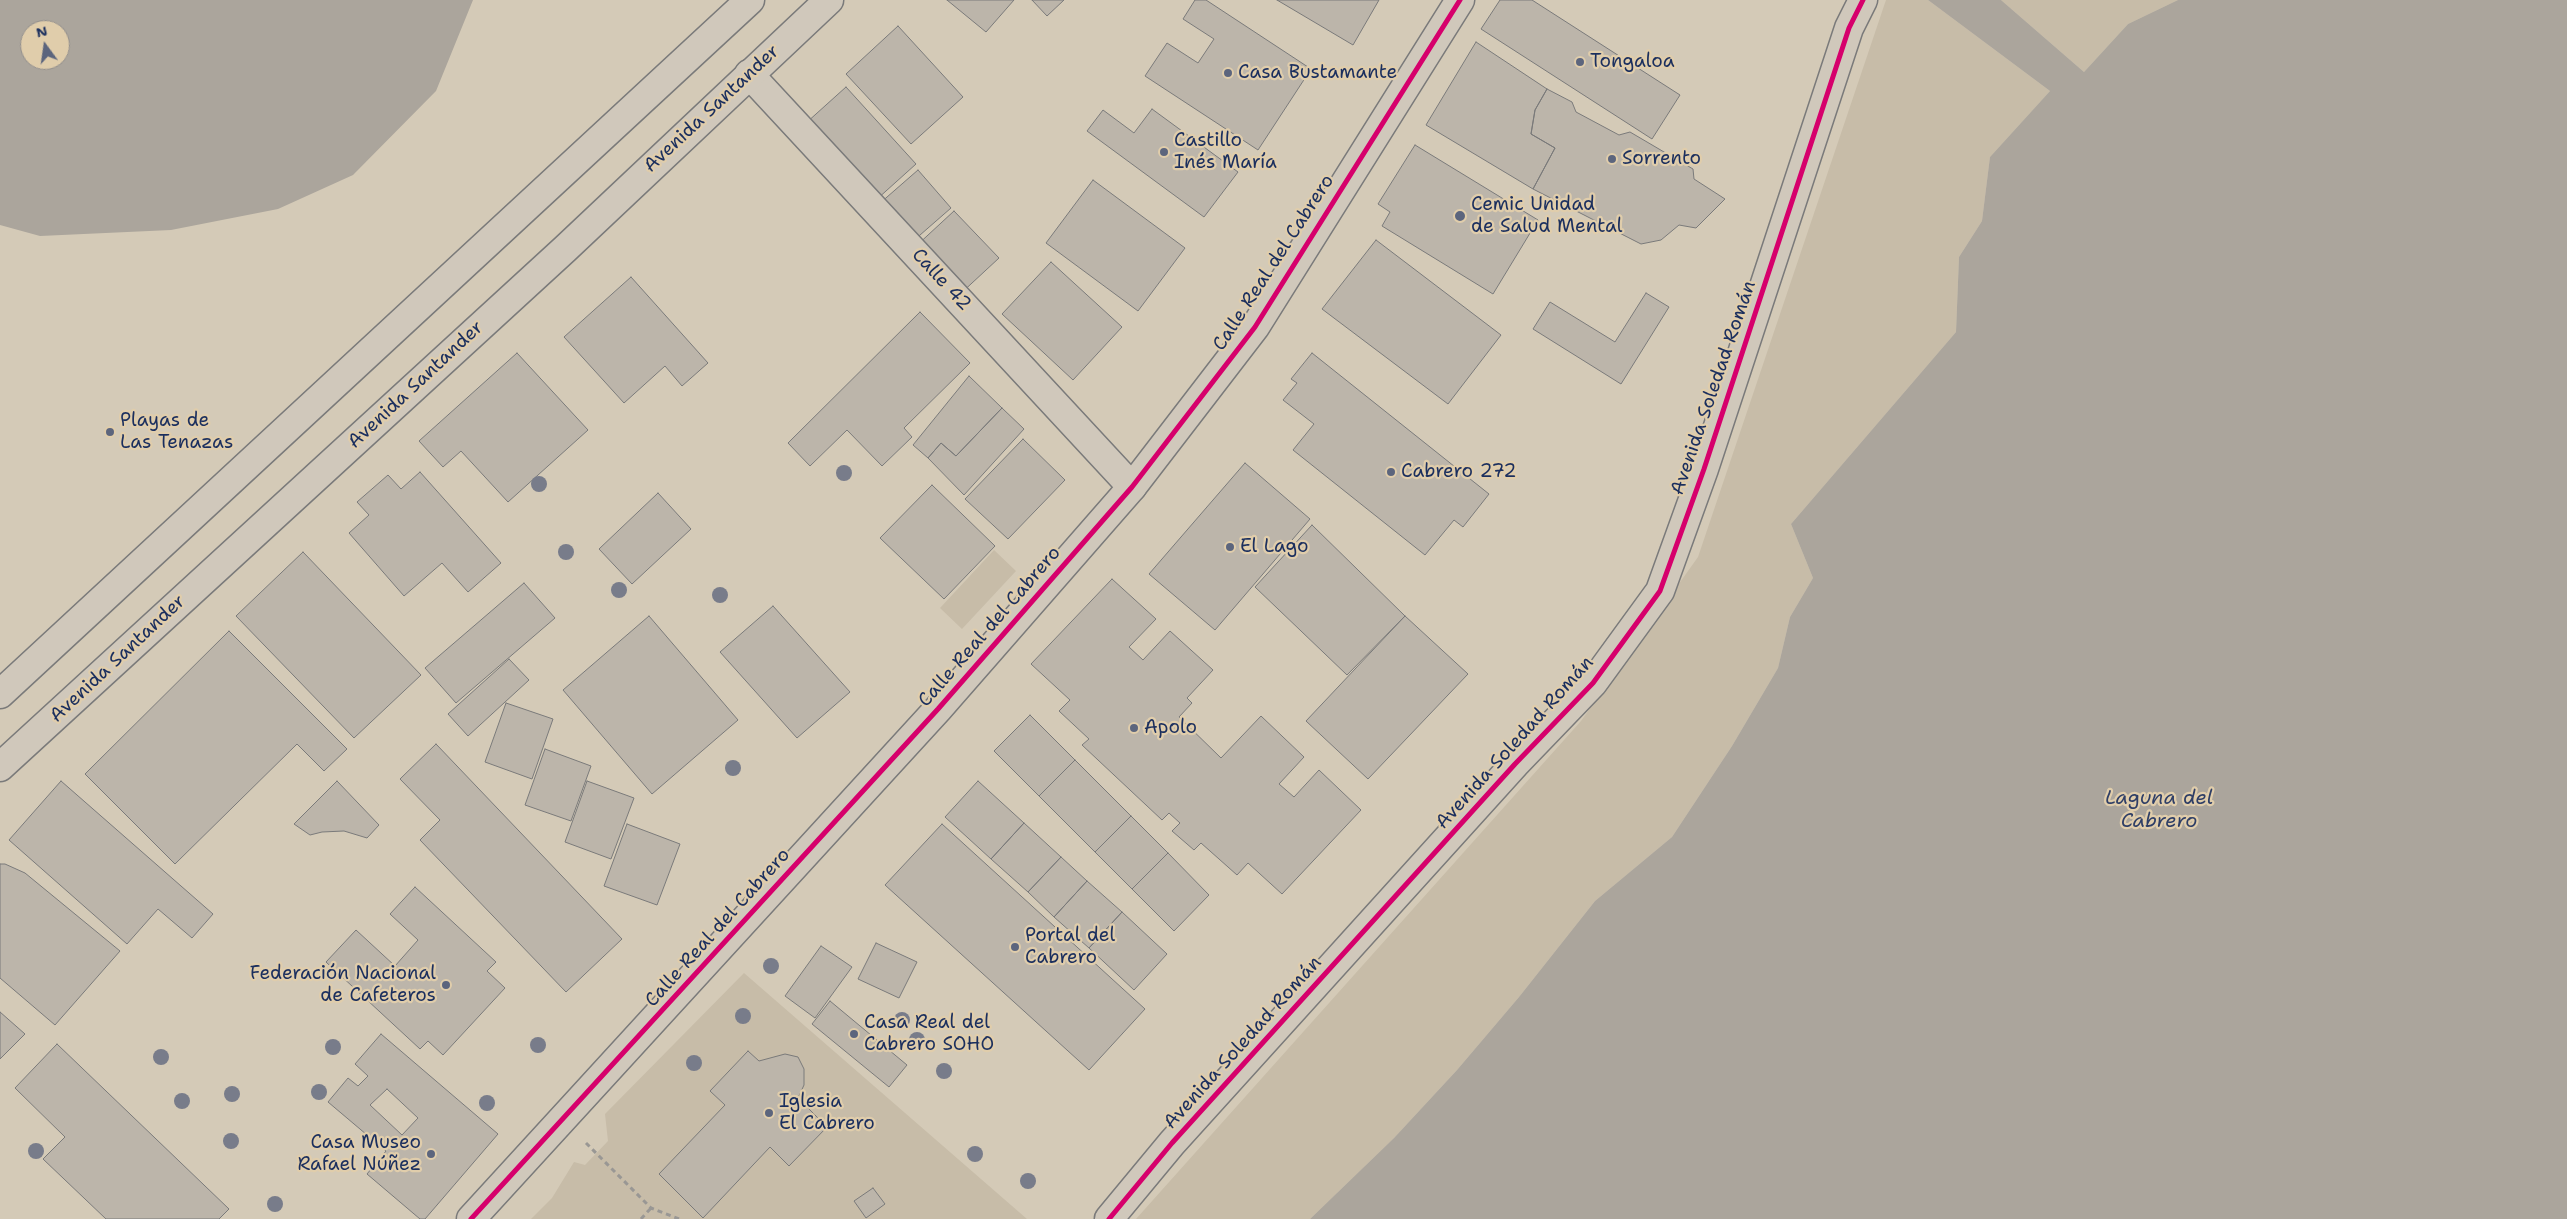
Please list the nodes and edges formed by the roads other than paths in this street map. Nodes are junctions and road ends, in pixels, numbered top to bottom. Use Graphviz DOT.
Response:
graph roads {
  1 [pos="750,0"];
  2 [pos="829,0"];
  3 [pos="1460,0"];
  4 [pos="1863,0"];
  5 [pos="749,74"];
  6 [pos="1132,487"];
  7 [pos="0,694"];
  8 [pos="0,767"];
  9 [pos="471,1219"];
  10 [pos="1109,1219"];
  1 -- 7 [label="main road"];
  2 -- 5 [label="main road, Avenida Santander"];
  3 -- 6 [label="main road, Calle Real del Cabrero"];
  4 -- 10 [label="main road, Avenida Soledad Román"];
  5 -- 6 [label="main road, Calle 42"];
  5 -- 8 [label="main road, Avenida Santander"];
  6 -- 9 [label="main road, Calle Real del Cabrero"];
}
